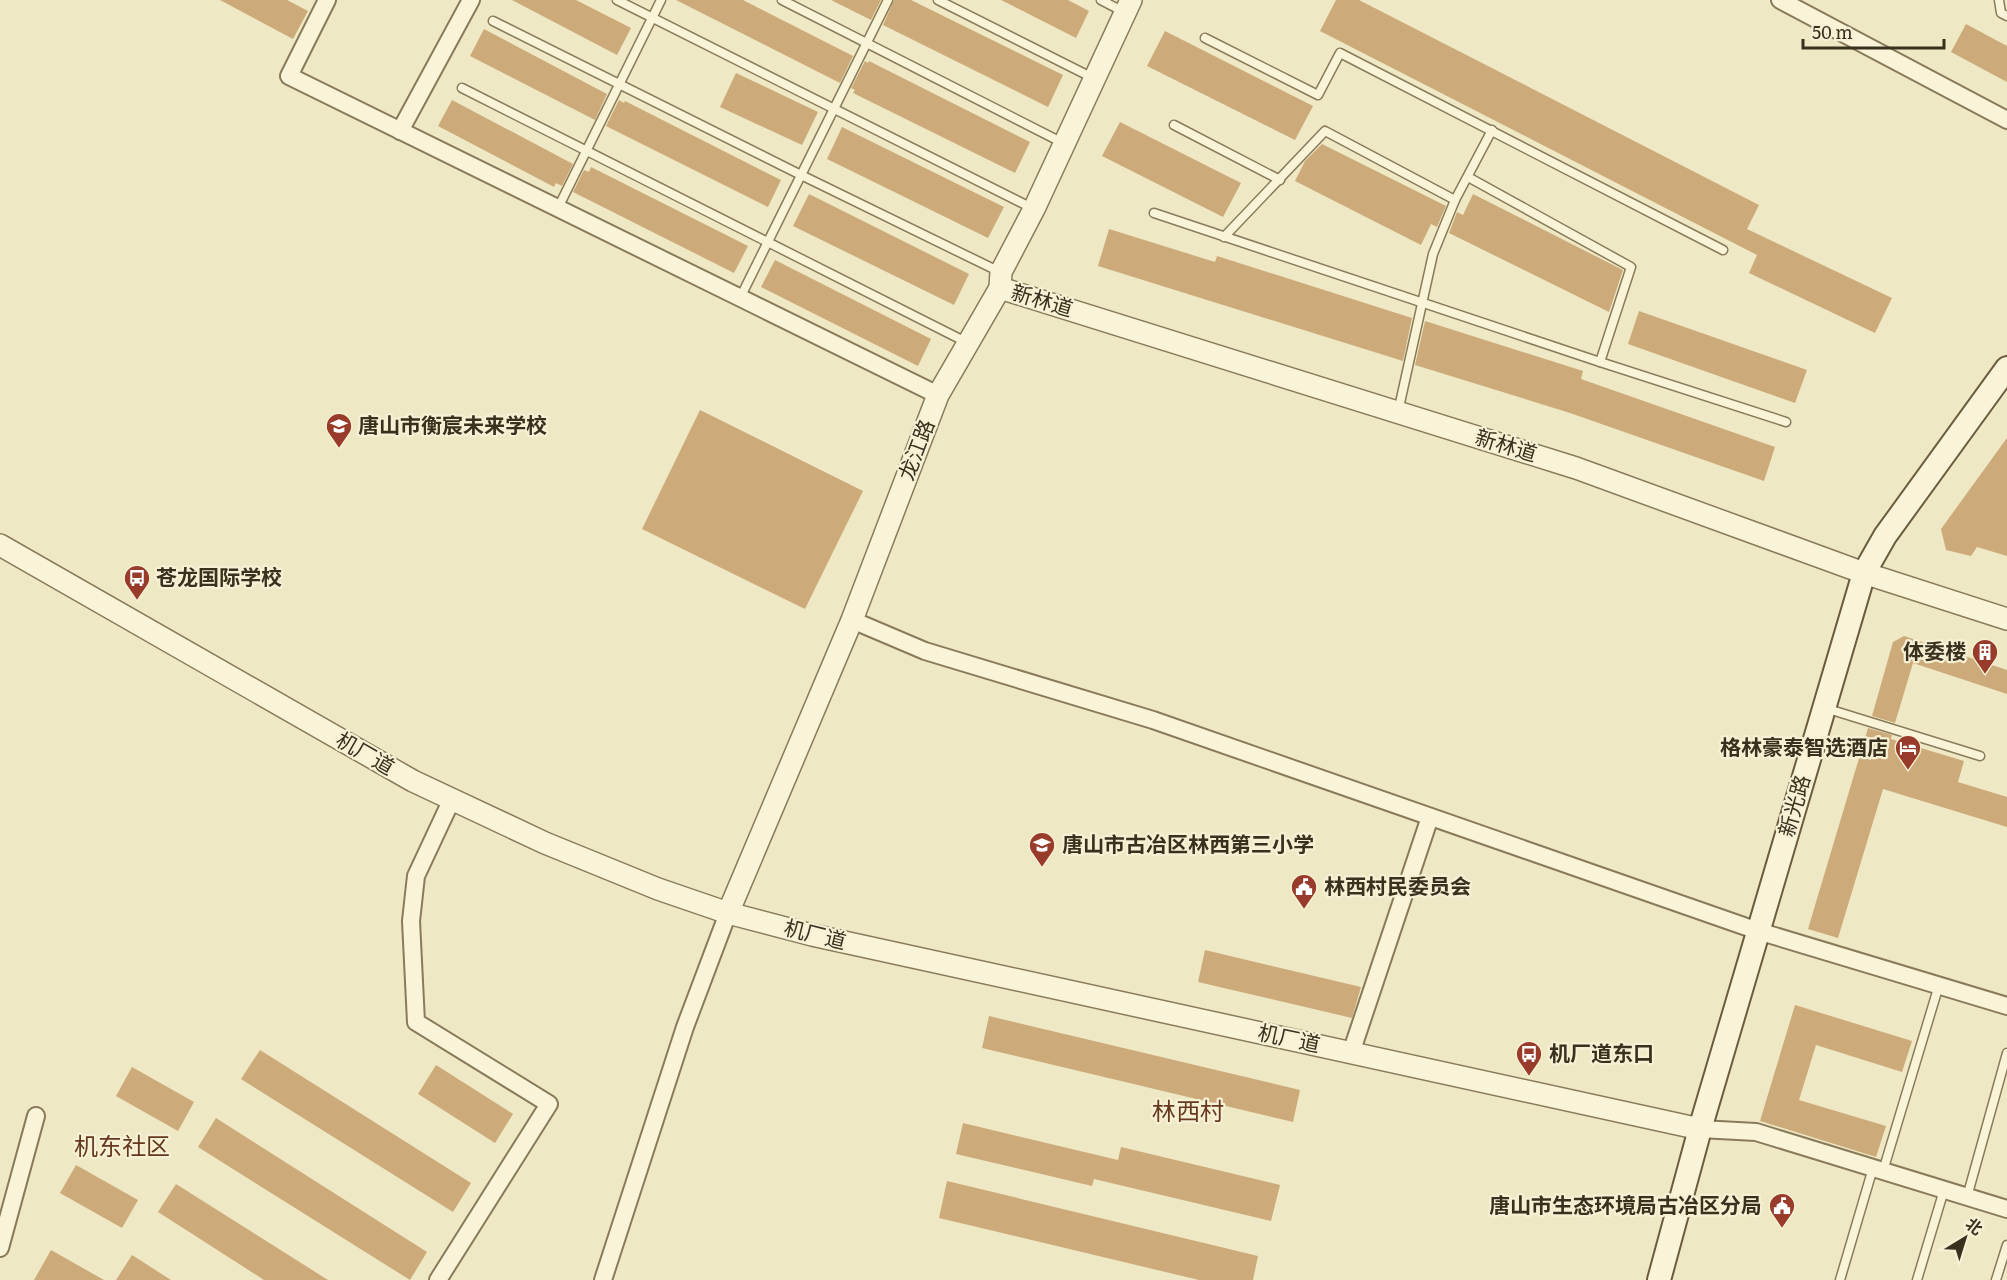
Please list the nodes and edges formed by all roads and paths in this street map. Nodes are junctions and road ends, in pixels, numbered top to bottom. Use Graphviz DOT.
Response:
graph roads {
  1 [pos="471,0"];
  2 [pos="616,0"];
  3 [pos="661,0"];
  4 [pos="782,0"];
  5 [pos="888,0"];
  6 [pos="938,0"];
  7 [pos="1101,0"];
  8 [pos="1780,0"];
  9 [pos="1999,0"];
  10 [pos="324,1"];
  11 [pos="1128,6"];
  12 [pos="2007,16"];
  13 [pos="652,18"];
  14 [pos="493,21"];
  15 [pos="1205,38"];
  16 [pos="867,43"];
  17 [pos="1095,79"];
  18 [pos="620,84"];
  19 [pos="462,88"];
  20 [pos="834,109"];
  21 [pos="2007,120"];
  22 [pos="1174,126"];
  23 [pos="1492,130"];
  24 [pos="400,131"];
  25 [pos="1065,144"];
  26 [pos="586,151"];
  27 [pos="801,175"];
  28 [pos="1468,177"];
  29 [pos="1280,180"];
  30 [pos="1455,200"];
  31 [pos="558,208"];
  32 [pos="1034,210"];
  33 [pos="1154,213"];
  34 [pos="1224,237"];
  35 [pos="768,242"];
  36 [pos="1723,250"];
  37 [pos="1000,280"];
  38 [pos="740,298"];
  39 [pos="1422,303"];
  40 [pos="968,343"];
  41 [pos="1600,362"];
  42 [pos="2007,368"];
  43 [pos="938,395"];
  44 [pos="1398,412"];
  45 [pos="1786,422"];
  46 [pos="0,545"];
  47 [pos="1864,573"];
  48 [pos="2007,619"];
  49 [pos="852,620"];
  50 [pos="1824,708"];
  51 [pos="1980,756"];
  52 [pos="452,799"];
  53 [pos="1430,817"];
  54 [pos="728,913"];
  55 [pos="1758,931"];
  56 [pos="1939,985"];
  57 [pos="2007,1006"];
  58 [pos="1351,1053"];
  59 [pos="2007,1053"];
  60 [pos="36,1116"];
  61 [pos="1700,1129"];
  62 [pos="1878,1169"];
  63 [pos="1944,1190"];
  64 [pos="1967,1197"];
  65 [pos="2007,1209"];
  66 [pos="2007,1245"];
  67 [pos="0,1248"];
  68 [pos="438,1280"];
  69 [pos="603,1280"];
  70 [pos="1659,1280"];
  71 [pos="1840,1280"];
  72 [pos="1917,1280"];
  73 [pos="1996,1280"];
  1 -- 24 [label="street"];
  2 -- 13 [label="lane"];
  3 -- 13 [label="lane"];
  4 -- 16 [label="lane"];
  5 -- 16 [label="lane"];
  6 -- 17 [label="lane"];
  7 -- 11 [label="lane"];
  8 -- 21 [label="street"];
  9 -- 12 [label="lane"];
  10 -- 24 [label="street"];
  11 -- 17 [label="street, 龙江路"];
  13 -- 18 [label="lane"];
  13 -- 20 [label="lane"];
  14 -- 18 [label="lane"];
  15 -- 23 [label="lane"];
  16 -- 20 [label="lane"];
  16 -- 25 [label="lane"];
  17 -- 25 [label="street, 龙江路"];
  18 -- 26 [label="lane"];
  18 -- 27 [label="lane"];
  19 -- 26 [label="lane"];
  20 -- 27 [label="lane"];
  20 -- 32 [label="lane"];
  22 -- 29 [label="lane"];
  23 -- 28 [label="lane"];
  23 -- 36 [label="lane"];
  24 -- 31 [label="street"];
  25 -- 32 [label="street, 龙江路"];
  26 -- 31 [label="lane"];
  26 -- 35 [label="lane"];
  27 -- 35 [label="lane"];
  27 -- 37 [label="lane"];
  28 -- 30 [label="lane"];
  28 -- 41 [label="lane"];
  29 -- 30 [label="lane"];
  29 -- 34 [label="lane"];
  30 -- 39 [label="lane"];
  31 -- 38 [label="street"];
  32 -- 37 [label="street, 龙江路"];
  33 -- 34 [label="lane"];
  34 -- 39 [label="lane"];
  35 -- 38 [label="lane"];
  35 -- 40 [label="lane"];
  37 -- 40 [label="street, 龙江路"];
  37 -- 44 [label="street, 新林道"];
  38 -- 43 [label="street"];
  39 -- 41 [label="lane"];
  39 -- 44 [label="lane"];
  40 -- 43 [label="street, 龙江路"];
  41 -- 45 [label="lane"];
  42 -- 47 [label="main road, 新光路"];
  43 -- 49 [label="street, 龙江路"];
  44 -- 47 [label="street, 新林道"];
  46 -- 52 [label="street, 机厂道"];
  47 -- 48 [label="street, 新林道"];
  47 -- 50 [label="main road, 新光路"];
  49 -- 53 [label="street"];
  49 -- 54 [label="street, 龙江路"];
  50 -- 51 [label="lane"];
  50 -- 55 [label="main road, 新光路"];
  52 -- 54 [label="street, 机厂道"];
  52 -- 68 [label="street"];
  53 -- 55 [label="street"];
  53 -- 58 [label="street"];
  54 -- 58 [label="street, 机厂道"];
  54 -- 69 [label="street"];
  55 -- 56 [label="street"];
  55 -- 61 [label="main road, 新光路"];
  56 -- 57 [label="street"];
  56 -- 62 [label="lane"];
  58 -- 61 [label="street, 机厂道"];
  59 -- 64 [label="lane"];
  60 -- 67 [label="street"];
  61 -- 62 [label="street"];
  61 -- 70 [label="main road, 新光路"];
  62 -- 63 [label="street"];
  62 -- 71 [label="lane"];
  63 -- 64 [label="street"];
  63 -- 72 [label="lane"];
  64 -- 65 [label="street"];
  66 -- 73 [label="lane"];
}
